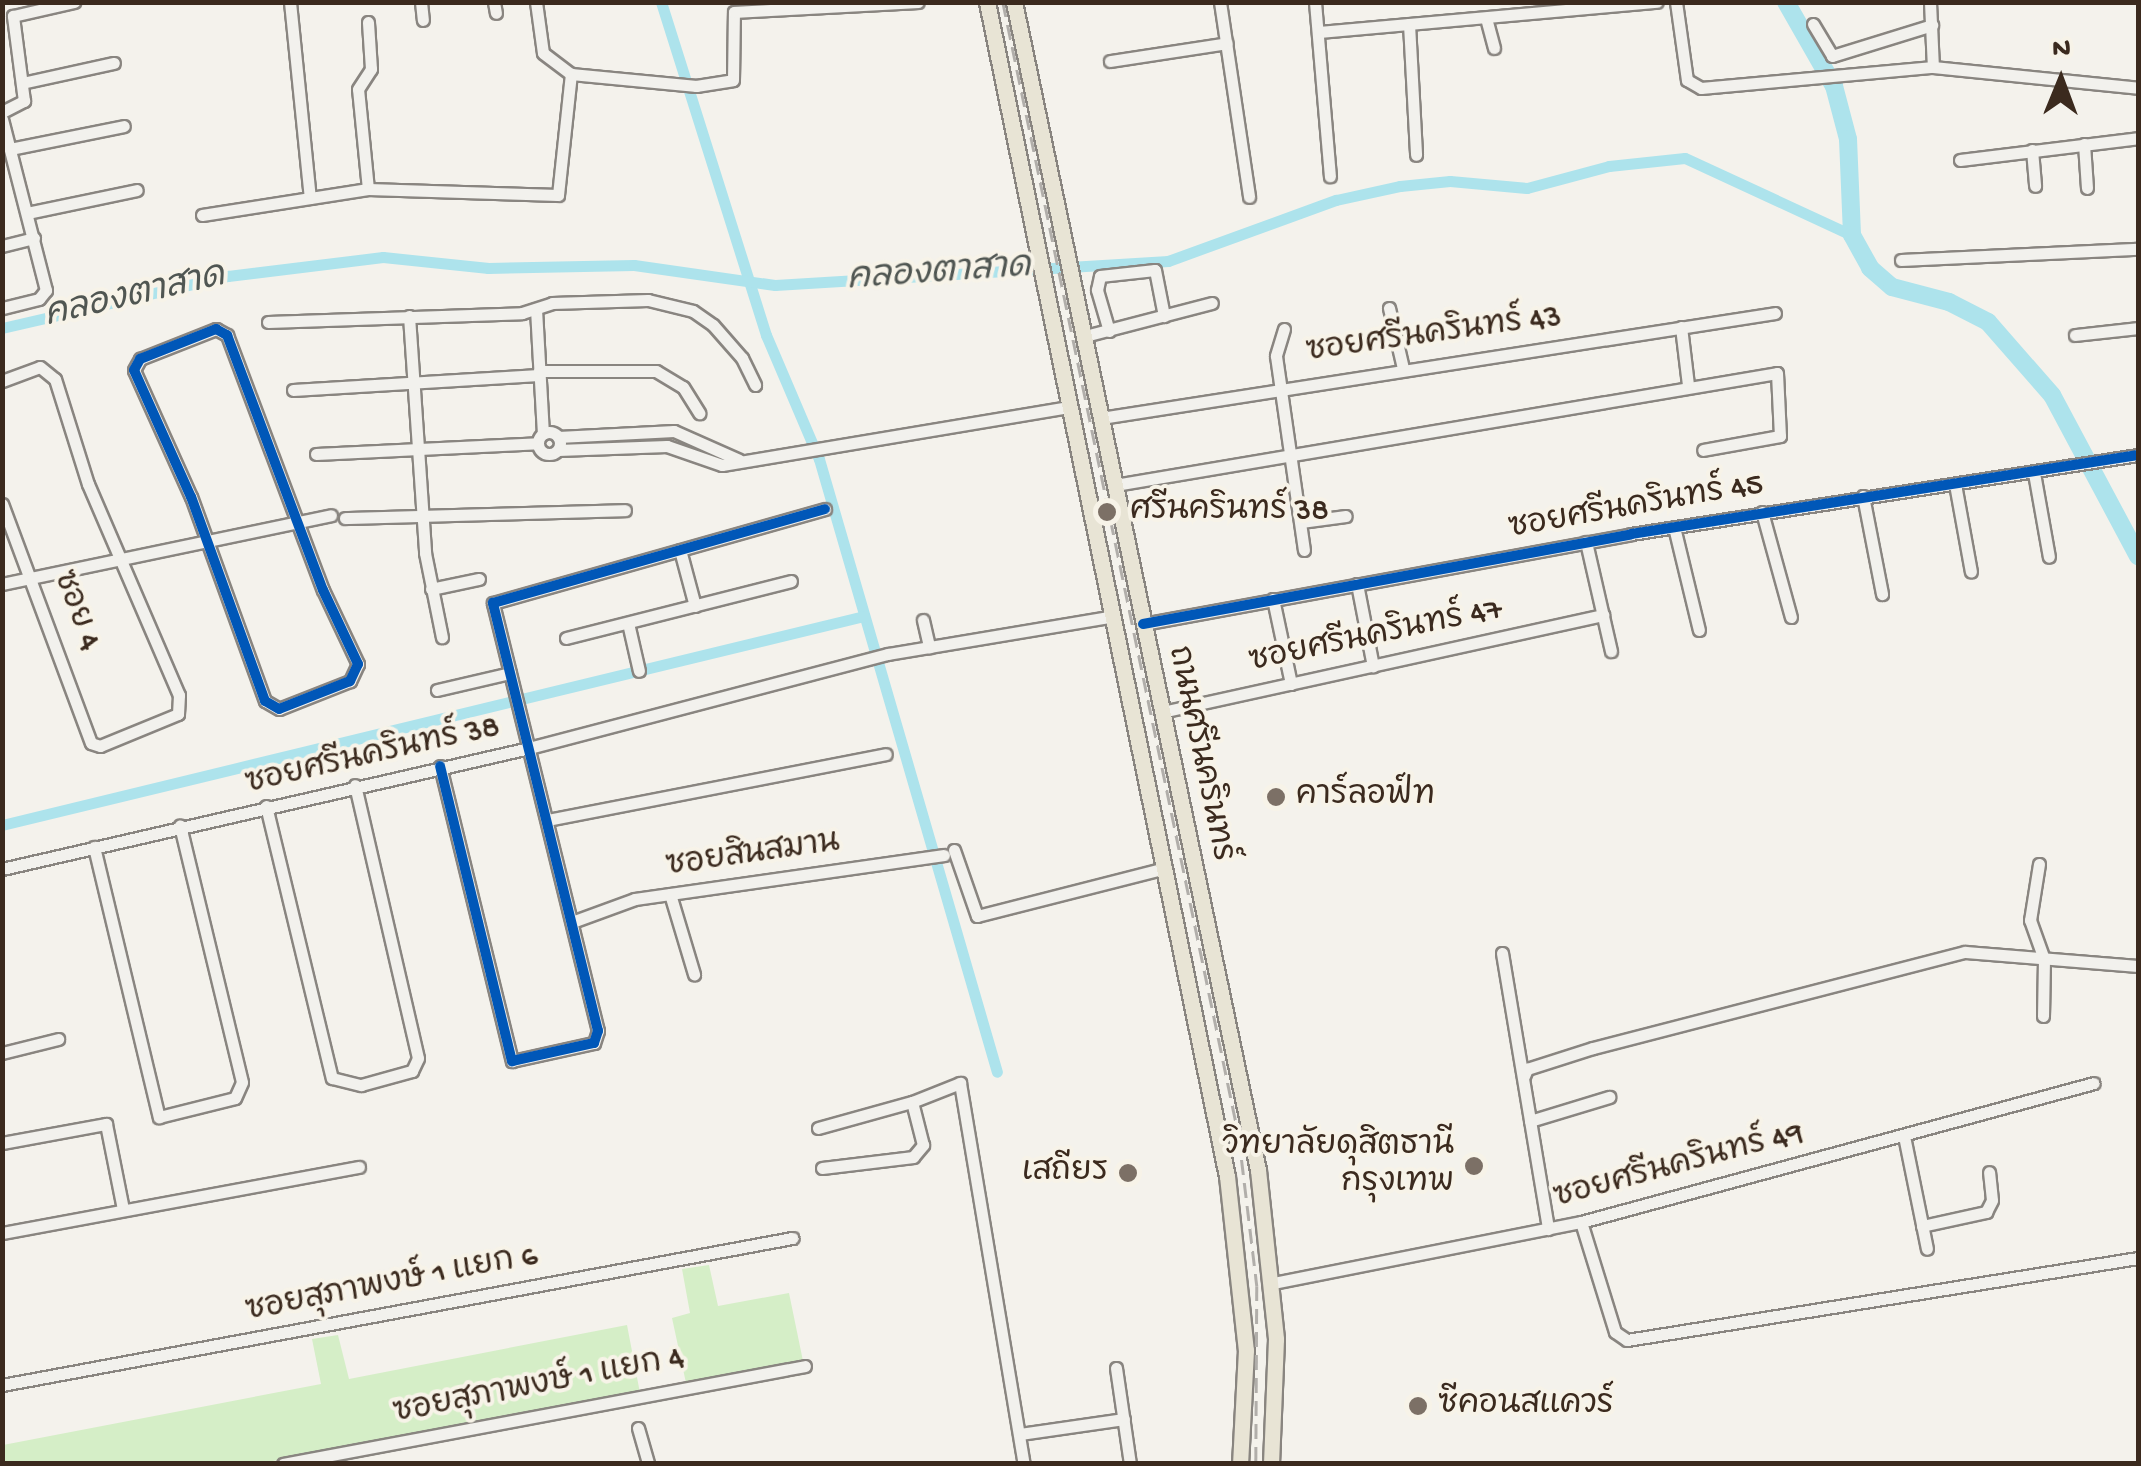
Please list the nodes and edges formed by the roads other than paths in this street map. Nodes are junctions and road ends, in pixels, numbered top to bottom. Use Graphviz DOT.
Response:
graph roads {
  1 [pos="74,2"];
  2 [pos="290,2"];
  3 [pos="421,2"];
  4 [pos="536,2"];
  5 [pos="918,2"];
  6 [pos="988,2"];
  7 [pos="1014,2"];
  8 [pos="1220,2"];
  9 [pos="1315,2"];
  10 [pos="1657,2"];
  11 [pos="1676,2"];
  12 [pos="1930,2"];
  13 [pos="802,5"];
  14 [pos="758,6"];
  15 [pos="1486,18"];
  16 [pos="423,20"];
  17 [pos="368,22"];
  18 [pos="1409,24"];
  19 [pos="1813,24"];
  20 [pos="1932,25"];
  21 [pos="1319,32"];
  22 [pos="1227,44"];
  23 [pos="1494,48"];
  24 [pos="1110,61"];
  25 [pos="114,63"];
  26 [pos="1933,67"];
  27 [pos="570,74"];
  28 [pos="22,83"];
  29 [pos="2138,88"];
  30 [pos="2,112"];
  31 [pos="2,120"];
  32 [pos="124,126"];
  33 [pos="2138,138"];
  34 [pos="2084,144"];
  35 [pos="10,149"];
  36 [pos="2032,150"];
  37 [pos="1416,155"];
  38 [pos="1960,160"];
  39 [pos="17,176"];
  40 [pos="1330,176"];
  41 [pos="2,180"];
  42 [pos="2035,186"];
  43 [pos="2087,188"];
  44 [pos="368,189"];
  45 [pos="137,190"];
  46 [pos="1249,197"];
  47 [pos="310,198"];
  48 [pos="27,213"];
  49 [pos="202,215"];
  50 [pos="34,238"];
  51 [pos="2,246"];
  52 [pos="2138,249"];
  53 [pos="1901,260"];
  54 [pos="1212,303"];
  55 [pos="2,308"];
  56 [pos="1389,308"];
  57 [pos="536,309"];
  58 [pos="1775,313"];
  59 [pos="409,316"];
  60 [pos="1164,316"];
  61 [pos="268,322"];
  62 [pos="1680,327"];
  63 [pos="2138,328"];
  64 [pos="1284,329"];
  65 [pos="1109,331"];
  66 [pos="2075,334"];
  67 [pos="1085,336"];
  68 [pos="1403,368"];
  69 [pos="539,373"];
  70 [pos="2,381"];
  71 [pos="413,382"];
  72 [pos="1688,385"];
  73 [pos="755,386"];
  74 [pos="1281,386"];
  75 [pos="293,390"];
  76 [pos="1070,407"];
  77 [pos="699,413"];
  78 [pos="1102,418"];
  79 [pos="541,439"];
  80 [pos="558,443"];
  81 [pos="416,449"];
  82 [pos="1703,450"];
  83 [pos="1293,453"];
  84 [pos="316,454"];
  85 [pos="2138,455"];
  86 [pos="2034,473"];
  87 [pos="1955,484"];
  88 [pos="1115,485"];
  89 [pos="1863,496"];
  90 [pos="2,504"];
  91 [pos="825,509"];
  92 [pos="625,510"];
  93 [pos="1762,512"];
  94 [pos="331,515"];
  95 [pos="422,516"];
  96 [pos="1346,516"];
  97 [pos="345,518"];
  98 [pos="297,522"];
  99 [pos="1301,522"];
  100 [pos="1674,527"];
  101 [pos="207,540"];
  102 [pos="1586,542"];
  103 [pos="680,550"];
  104 [pos="1304,550"];
  105 [pos="2049,557"];
  106 [pos="117,558"];
  107 [pos="1972,572"];
  108 [pos="32,577"];
  109 [pos="478,579"];
  110 [pos="791,581"];
  111 [pos="2,584"];
  112 [pos="1356,584"];
  113 [pos="432,588"];
  114 [pos="1882,594"];
  115 [pos="1273,600"];
  116 [pos="695,606"];
  117 [pos="1602,615"];
  118 [pos="1114,616"];
  119 [pos="1791,617"];
  120 [pos="923,620"];
  121 [pos="628,623"];
  122 [pos="1143,624"];
  123 [pos="1699,630"];
  124 [pos="442,637"];
  125 [pos="566,638"];
  126 [pos="929,647"];
  127 [pos="1611,651"];
  128 [pos="1373,666"];
  129 [pos="639,671"];
  130 [pos="510,673"];
  131 [pos="1291,684"];
  132 [pos="437,690"];
  133 [pos="1162,712"];
  134 [pos="529,748"];
  135 [pos="886,754"];
  136 [pos="440,766"];
  137 [pos="355,785"];
  138 [pos="266,806"];
  139 [pos="547,820"];
  140 [pos="180,825"];
  141 [pos="94,847"];
  142 [pos="2039,864"];
  143 [pos="1166,868"];
  144 [pos="2,869"];
  145 [pos="670,894"];
  146 [pos="572,922"];
  147 [pos="1502,953"];
  148 [pos="2044,958"];
  149 [pos="2138,966"];
  150 [pos="694,974"];
  151 [pos="2043,1016"];
  152 [pos="58,1039"];
  153 [pos="2,1053"];
  154 [pos="1524,1076"];
  155 [pos="2094,1083"];
  156 [pos="1609,1097"];
  157 [pos="912,1102"];
  158 [pos="1530,1121"];
  159 [pos="818,1128"];
  160 [pos="1904,1136"];
  161 [pos="2,1143"];
  162 [pos="359,1167"];
  163 [pos="822,1168"];
  164 [pos="1989,1172"];
  165 [pos="122,1209"];
  166 [pos="1581,1222"];
  167 [pos="1922,1226"];
  168 [pos="1548,1229"];
  169 [pos="2,1233"];
  170 [pos="792,1238"];
  171 [pos="1927,1249"];
  172 [pos="2138,1258"];
  173 [pos="1273,1283"];
  174 [pos="805,1366"];
  175 [pos="1116,1368"];
  176 [pos="2,1385"];
  177 [pos="1124,1418"];
  178 [pos="638,1428"];
  179 [pos="1020,1434"];
  180 [pos="284,1464"];
  181 [pos="648,1464"];
  182 [pos="1024,1464"];
  183 [pos="1130,1464"];
  184 [pos="1240,1464"];
  185 [pos="1271,1464"];
  1 -- 28 [label="street"];
  2 -- 47 [label="street"];
  3 -- 16 [label="street"];
  4 -- 27 [label="street"];
  5 -- 13 [label="street"];
  6 -- 76 [label="main road, ถนนศรีนครินทร์"];
  7 -- 67 [label="main road, ถนนศรีนครินทร์"];
  8 -- 22 [label="street"];
  9 -- 21 [label="street"];
  10 -- 15 [label="street"];
  11 -- 26 [label="street"];
  12 -- 20 [label="street"];
  13 -- 14 [label="street"];
  14 -- 27 [label="street"];
  15 -- 18 [label="street"];
  15 -- 23 [label="street"];
  17 -- 44 [label="street"];
  18 -- 21 [label="street"];
  18 -- 37 [label="street"];
  19 -- 20 [label="street"];
  20 -- 26 [label="street"];
  21 -- 40 [label="street"];
  22 -- 24 [label="street"];
  22 -- 46 [label="street"];
  25 -- 28 [label="street"];
  26 -- 29 [label="street"];
  27 -- 44 [label="street"];
  28 -- 30 [label="street"];
  31 -- 35 [label="street"];
  32 -- 35 [label="street"];
  33 -- 34 [label="street"];
  34 -- 36 [label="street"];
  34 -- 43 [label="street"];
  35 -- 39 [label="street"];
  36 -- 38 [label="street"];
  36 -- 42 [label="street"];
  39 -- 41 [label="street"];
  39 -- 48 [label="street"];
  44 -- 47 [label="street"];
  45 -- 48 [label="street"];
  47 -- 49 [label="street"];
  48 -- 50 [label="street"];
  50 -- 51 [label="street"];
  50 -- 55 [label="street"];
  52 -- 53 [label="street"];
  54 -- 60 [label="street"];
  56 -- 68 [label="street"];
  57 -- 59 [label="street"];
  57 -- 69 [label="street"];
  57 -- 73 [label="street"];
  58 -- 62 [label="street, ซอยศรีนครินทร์ 43"];
  59 -- 61 [label="street"];
  59 -- 71 [label="street"];
  60 -- 65 [label="street"];
  60 -- 65 [label="street"];
  62 -- 68 [label="street, ซอยศรีนครินทร์ 43"];
  62 -- 72 [label="street"];
  63 -- 66 [label="street"];
  64 -- 74 [label="street"];
  65 -- 67 [label="street"];
  67 -- 78 [label="main road, ถนนศรีนครินทร์"];
  68 -- 74 [label="street, ซอยศรีนครินทร์ 43"];
  69 -- 71 [label="street"];
  69 -- 77 [label="street"];
  69 -- 79 [label="street"];
  70 -- 106 [label="street"];
  71 -- 75 [label="street"];
  71 -- 81 [label="street"];
  72 -- 82 [label="street"];
  72 -- 83 [label="street"];
  74 -- 78 [label="street, ซอยศรีนครินทร์ 43"];
  74 -- 83 [label="street"];
  76 -- 80 [label="street"];
  76 -- 118 [label="main road, ถนนศรีนครินทร์"];
  78 -- 88 [label="main road, ถนนศรีนครินทร์"];
  79 -- 80 [label="street"];
  79 -- 80 [label="street"];
  79 -- 81 [label="street"];
  81 -- 84 [label="street"];
  81 -- 95 [label="street"];
  83 -- 88 [label="street"];
  83 -- 99 [label="street"];
  85 -- 86 [label="street, ซอยศรีนครินทร์ 45"];
  86 -- 87 [label="street, ซอยศรีนครินทร์ 45"];
  86 -- 105 [label="street"];
  87 -- 89 [label="street, ซอยศรีนครินทร์ 45"];
  87 -- 107 [label="street"];
  88 -- 122 [label="main road, ถนนศรีนครินทร์"];
  89 -- 93 [label="street, ซอยศรีนครินทร์ 45"];
  89 -- 114 [label="street"];
  90 -- 108 [label="street, ซอย 4"];
  91 -- 103 [label="street"];
  92 -- 95 [label="street"];
  93 -- 100 [label="street, ซอยศรีนครินทร์ 45"];
  93 -- 119 [label="street"];
  94 -- 98 [label="street"];
  95 -- 97 [label="street"];
  95 -- 113 [label="street"];
  96 -- 99 [label="street"];
  98 -- 101 [label="street"];
  98 -- 101 [label="street"];
  98 -- 101 [label="street"];
  99 -- 104 [label="street"];
  100 -- 102 [label="street, ซอยศรีนครินทร์ 45"];
  100 -- 123 [label="street"];
  101 -- 106 [label="street"];
  102 -- 112 [label="street, ซอยศรีนครินทร์ 45"];
  102 -- 117 [label="street"];
  103 -- 116 [label="street"];
  103 -- 130 [label="street"];
  106 -- 108 [label="street"];
  106 -- 108 [label="street, ซอย 4"];
  108 -- 111 [label="street"];
  109 -- 113 [label="street"];
  110 -- 116 [label="street"];
  112 -- 115 [label="street, ซอยศรีนครินทร์ 45"];
  112 -- 128 [label="street"];
  113 -- 124 [label="street"];
  115 -- 122 [label="street, ซอยศรีนครินทร์ 45"];
  115 -- 131 [label="street"];
  116 -- 121 [label="street"];
  117 -- 127 [label="street"];
  117 -- 128 [label="street, ซอยศรีนครินทร์ 47"];
  118 -- 126 [label="street, ซอยศรีนครินทร์ 38"];
  118 -- 143 [label="main road, ถนนศรีนครินทร์"];
  120 -- 126 [label="street"];
  121 -- 125 [label="street"];
  121 -- 129 [label="street"];
  122 -- 133 [label="main road, ถนนศรีนครินทร์"];
  126 -- 134 [label="street, ซอยศรีนครินทร์ 38"];
  128 -- 131 [label="street, ซอยศรีนครินทร์ 47"];
  130 -- 132 [label="street"];
  130 -- 134 [label="street"];
  131 -- 133 [label="street, ซอยศรีนครินทร์ 47"];
  133 -- 173 [label="main road, ถนนศรีนครินทร์"];
  134 -- 136 [label="street, ซอยศรีนครินทร์ 38"];
  134 -- 139 [label="street"];
  135 -- 139 [label="street"];
  136 -- 137 [label="street, ซอยศรีนครินทร์ 38"];
  136 -- 146 [label="street"];
  137 -- 138 [label="street, ซอยศรีนครินทร์ 38"];
  137 -- 138 [label="street"];
  138 -- 140 [label="street, ซอยศรีนครินทร์ 38"];
  139 -- 146 [label="street"];
  140 -- 141 [label="street, ซอยศรีนครินทร์ 38"];
  140 -- 141 [label="street"];
  141 -- 144 [label="street, ซอยศรีนครินทร์ 38"];
  142 -- 148 [label="street"];
  143 -- 145 [label="street, ซอยสินสมาน"];
  143 -- 184 [label="main road, ถนนศรีนครินทร์"];
  145 -- 146 [label="street, ซอยสินสมาน"];
  145 -- 150 [label="street"];
  147 -- 154 [label="street"];
  148 -- 149 [label="street"];
  148 -- 151 [label="street"];
  148 -- 154 [label="street"];
  152 -- 153 [label="street"];
  154 -- 158 [label="street"];
  155 -- 160 [label="street, ซอยศรีนครินทร์ 49"];
  156 -- 158 [label="street"];
  157 -- 159 [label="street"];
  157 -- 163 [label="street"];
  157 -- 179 [label="street"];
  158 -- 168 [label="street"];
  160 -- 166 [label="street, ซอยศรีนครินทร์ 49"];
  160 -- 167 [label="street"];
  161 -- 165 [label="street"];
  162 -- 165 [label="street"];
  164 -- 167 [label="street"];
  165 -- 169 [label="street"];
  166 -- 168 [label="street, ซอยศรีนครินทร์ 49"];
  166 -- 172 [label="street"];
  167 -- 171 [label="street"];
  168 -- 173 [label="street, ซอยศรีนครินทร์ 49"];
  170 -- 176 [label="street, ซอยสุภาพงษ์ 1 แยก 6"];
  173 -- 185 [label="main road, ถนนศรีนครินทร์"];
  174 -- 180 [label="street, ซอยสุภาพงษ์ 1 แยก 4"];
  175 -- 177 [label="street"];
  177 -- 179 [label="street"];
  177 -- 183 [label="street"];
  178 -- 181 [label="street"];
  179 -- 182 [label="street"];
}
